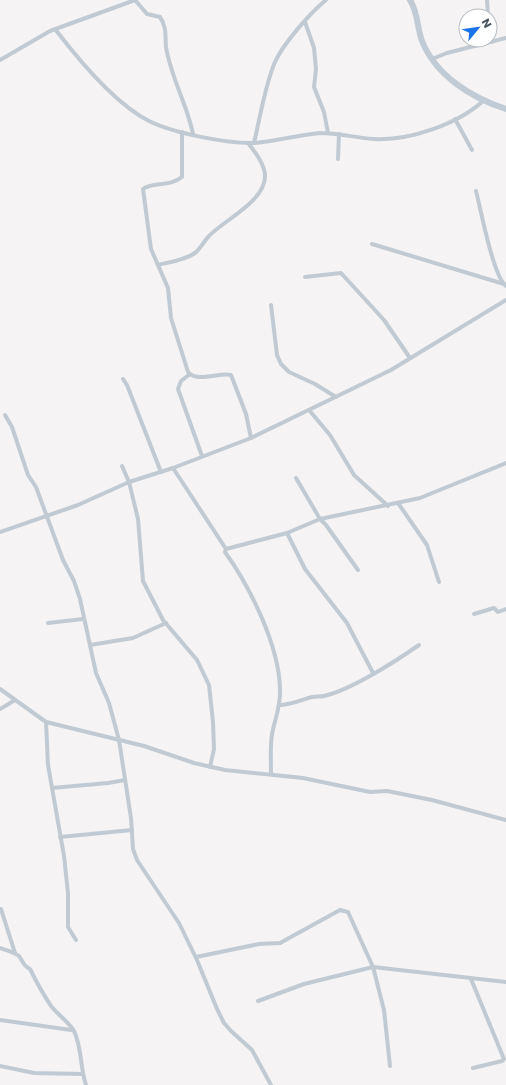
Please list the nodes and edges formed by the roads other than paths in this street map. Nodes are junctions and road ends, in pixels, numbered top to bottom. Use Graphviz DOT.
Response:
graph roads {
  1 [pos="135,0"];
  2 [pos="326,0"];
  3 [pos="410,0"];
  4 [pos="305,22"];
  5 [pos="55,28"];
  6 [pos="467,48"];
  7 [pos="432,59"];
  8 [pos="0,60"];
  9 [pos="483,101"];
  10 [pos="506,109"];
  11 [pos="455,119"];
  12 [pos="182,132"];
  13 [pos="328,133"];
  14 [pos="193,134"];
  15 [pos="339,134"];
  16 [pos="248,142"];
  17 [pos="254,143"];
  18 [pos="472,150"];
  19 [pos="338,159"];
  20 [pos="476,191"];
  21 [pos="372,244"];
  22 [pos="158,264"];
  23 [pos="305,277"];
  24 [pos="505,285"];
  25 [pos="506,300"];
  26 [pos="271,305"];
  27 [pos="410,358"];
  28 [pos="190,374"];
  29 [pos="123,379"];
  30 [pos="336,397"];
  31 [pos="309,410"];
  32 [pos="5,415"];
  33 [pos="251,438"];
  34 [pos="202,456"];
  35 [pos="506,462"];
  36 [pos="122,466"];
  37 [pos="173,468"];
  38 [pos="161,472"];
  39 [pos="296,478"];
  40 [pos="129,482"];
  41 [pos="398,503"];
  42 [pos="388,506"];
  43 [pos="47,516"];
  44 [pos="320,519"];
  45 [pos="0,532"];
  46 [pos="287,533"];
  47 [pos="226,549"];
  48 [pos="358,570"];
  49 [pos="439,582"];
  50 [pos="506,609"];
  51 [pos="474,614"];
  52 [pos="84,619"];
  53 [pos="48,623"];
  54 [pos="166,623"];
  55 [pos="90,645"];
  56 [pos="419,645"];
  57 [pos="373,673"];
  58 [pos="0,689"];
  59 [pos="15,700"];
  60 [pos="280,705"];
  61 [pos="0,708"];
  62 [pos="46,722"];
  63 [pos="119,740"];
  64 [pos="210,767"];
  65 [pos="271,774"];
  66 [pos="126,780"];
  67 [pos="52,788"];
  68 [pos="506,820"];
  69 [pos="132,830"];
  70 [pos="60,837"];
  71 [pos="1,909"];
  72 [pos="76,940"];
  73 [pos="0,948"];
  74 [pos="15,954"];
  75 [pos="196,957"];
  76 [pos="373,967"];
  77 [pos="471,979"];
  78 [pos="506,982"];
  79 [pos="258,1002"];
  80 [pos="0,1020"];
  81 [pos="74,1031"];
  82 [pos="0,1066"];
  83 [pos="390,1066"];
  84 [pos="473,1068"];
  85 [pos="82,1074"];
  86 [pos="86,1085"];
  87 [pos="271,1085"];
  1 -- 5 [label="street"];
  1 -- 14 [label="street"];
  2 -- 4 [label="street"];
  3 -- 7 [label="main road"];
  4 -- 13 [label="street"];
  4 -- 17 [label="street"];
  5 -- 8 [label="street"];
  5 -- 12 [label="street"];
  6 -- 7 [label="street"];
  7 -- 9 [label="main road"];
  9 -- 10 [label="main road"];
  9 -- 11 [label="street"];
  11 -- 15 [label="street"];
  11 -- 18 [label="street"];
  12 -- 14 [label="street"];
  12 -- 22 [label="street"];
  13 -- 15 [label="street"];
  13 -- 17 [label="street"];
  14 -- 16 [label="street"];
  15 -- 19 [label="street"];
  16 -- 17 [label="street"];
  16 -- 22 [label="street"];
  20 -- 24 [label="street"];
  21 -- 24 [label="street"];
  22 -- 28 [label="street"];
  23 -- 27 [label="street"];
  25 -- 27 [label="street"];
  26 -- 30 [label="street"];
  27 -- 30 [label="street"];
  28 -- 33 [label="street"];
  28 -- 34 [label="street"];
  29 -- 38 [label="street"];
  30 -- 31 [label="street"];
  31 -- 33 [label="street"];
  31 -- 42 [label="street"];
  32 -- 43 [label="street"];
  33 -- 34 [label="street"];
  34 -- 37 [label="street"];
  35 -- 41 [label="street"];
  36 -- 40 [label="street"];
  37 -- 38 [label="street"];
  37 -- 47 [label="street"];
  38 -- 40 [label="street"];
  39 -- 44 [label="street"];
  40 -- 43 [label="street"];
  40 -- 54 [label="street"];
  41 -- 42 [label="street"];
  41 -- 49 [label="street"];
  42 -- 44 [label="street"];
  43 -- 45 [label="street"];
  43 -- 52 [label="street"];
  44 -- 46 [label="street"];
  44 -- 48 [label="street"];
  46 -- 47 [label="street"];
  46 -- 57 [label="street"];
  47 -- 60 [label="street"];
  50 -- 51 [label="street"];
  52 -- 53 [label="street"];
  52 -- 55 [label="street"];
  54 -- 55 [label="street"];
  54 -- 64 [label="street"];
  55 -- 63 [label="street"];
  56 -- 57 [label="street"];
  57 -- 60 [label="street"];
  58 -- 59 [label="street"];
  59 -- 61 [label="street"];
  59 -- 62 [label="street"];
  60 -- 65 [label="street"];
  62 -- 63 [label="street"];
  62 -- 67 [label="street"];
  63 -- 64 [label="street"];
  63 -- 66 [label="street"];
  64 -- 65 [label="street"];
  65 -- 68 [label="street"];
  66 -- 67 [label="street"];
  66 -- 69 [label="street"];
  67 -- 70 [label="street"];
  69 -- 70 [label="street"];
  69 -- 75 [label="street"];
  70 -- 72 [label="street"];
  71 -- 74 [label="street"];
  73 -- 74 [label="street"];
  74 -- 81 [label="street"];
  75 -- 76 [label="street"];
  75 -- 87 [label="street"];
  76 -- 77 [label="street"];
  76 -- 79 [label="street"];
  76 -- 83 [label="street"];
  77 -- 78 [label="street"];
  77 -- 84 [label="street"];
  80 -- 81 [label="street"];
  81 -- 85 [label="street"];
  82 -- 85 [label="street"];
  85 -- 86 [label="street"];
}
